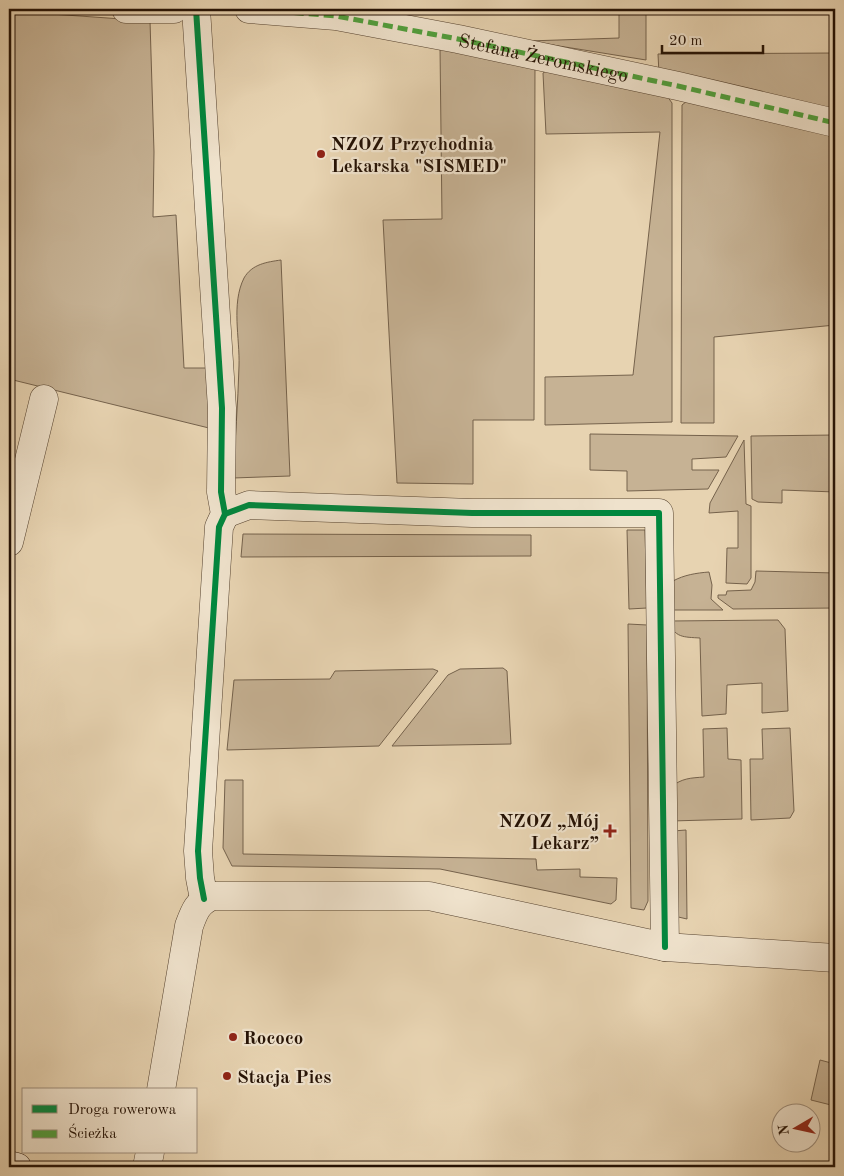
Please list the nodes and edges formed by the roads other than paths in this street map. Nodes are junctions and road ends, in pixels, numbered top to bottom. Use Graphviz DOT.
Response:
graph roads {
  1 [pos="126,9"];
  2 [pos="174,9"];
  3 [pos="196,9"];
  4 [pos="249,9"];
  5 [pos="835,123"];
  6 [pos="44,399"];
  7 [pos="225,514"];
  8 [pos="9,542"];
  9 [pos="204,899"];
  10 [pos="665,946"];
  11 [pos="835,958"];
  12 [pos="161,1088"];
  13 [pos="150,1154"];
  14 [pos="9,1165"];
  15 [pos="17,1167"];
  16 [pos="147,1167"];
  1 -- 2 [label="street"];
  3 -- 7 [label="street"];
  4 -- 5 [label="street, Stefana Żeromskiego"];
  6 -- 8 [label="street"];
  7 -- 9 [label="street"];
  7 -- 10 [label="street"];
  9 -- 10 [label="street"];
  9 -- 12 [label="street"];
  10 -- 11 [label="street"];
  13 -- 16 [label="street"];
  14 -- 15 [label="street"];
}
